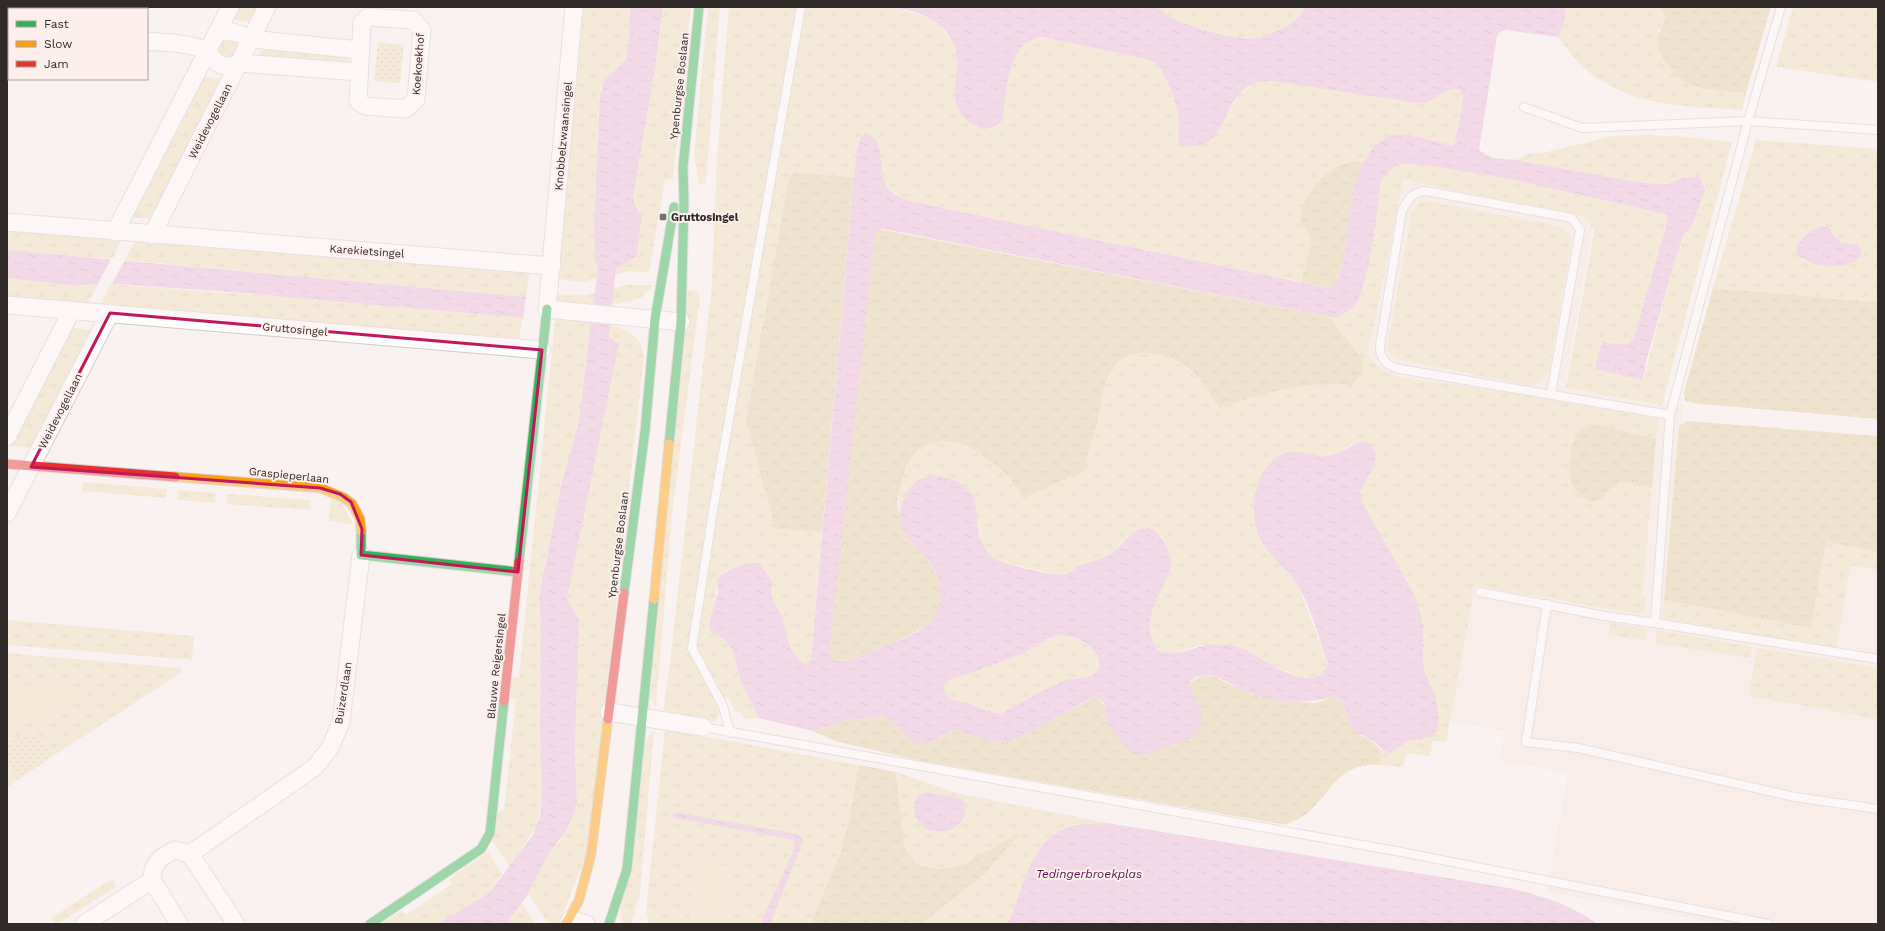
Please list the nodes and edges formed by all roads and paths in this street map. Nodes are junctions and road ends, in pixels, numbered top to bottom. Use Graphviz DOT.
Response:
graph roads {
  1 [pos="230,7"];
  2 [pos="267,7"];
  3 [pos="574,7"];
  4 [pos="699,7"];
  5 [pos="801,7"];
  6 [pos="1781,7"];
  7 [pos="219,30"];
  8 [pos="251,40"];
  9 [pos="148,41"];
  10 [pos="360,50"];
  11 [pos="206,51"];
  12 [pos="239,63"];
  13 [pos="359,72"];
  14 [pos="1524,107"];
  15 [pos="1748,120"];
  16 [pos="1878,130"];
  17 [pos="683,167"];
  18 [pos="7,222"];
  19 [pos="115,232"];
  20 [pos="152,235"];
  21 [pos="552,266"];
  22 [pos="7,305"];
  23 [pos="547,309"];
  24 [pos="72,310"];
  25 [pos="110,313"];
  26 [pos="655,319"];
  27 [pos="680,322"];
  28 [pos="542,350"];
  29 [pos="1551,394"];
  30 [pos="1670,415"];
  31 [pos="7,437"];
  32 [pos="7,464"];
  33 [pos="31,467"];
  34 [pos="7,513"];
  35 [pos="361,555"];
  36 [pos="518,572"];
  37 [pos="1480,592"];
  38 [pos="1547,604"];
  39 [pos="1654,623"];
  40 [pos="1878,659"];
  41 [pos="609,712"];
  42 [pos="643,717"];
  43 [pos="703,727"];
  44 [pos="730,733"];
  45 [pos="1878,810"];
  46 [pos="190,854"];
  47 [pos="152,880"];
  48 [pos="574,923"];
  49 [pos="84,924"];
  50 [pos="179,924"];
  51 [pos="236,924"];
  52 [pos="370,924"];
  53 [pos="609,924"];
  54 [pos="1768,924"];
  1 -- 7 [label="street"];
  2 -- 8 [label="street, Weidevogellaan"];
  3 -- 21 [label="street, Knobbelzwaansingel"];
  4 -- 17 [label="main road, Ypenburgse Boslaan"];
  5 -- 44 [label="lane"];
  6 -- 15 [label="lane"];
  7 -- 8 [label="street"];
  7 -- 11 [label="street"];
  8 -- 10 [label="street"];
  8 -- 12 [label="street, Weidevogellaan"];
  9 -- 11 [label="street"];
  10 -- 13 [label="street, Koekoekhof"];
  10 -- 13 [label="street, Koekoekhof"];
  11 -- 12 [label="street"];
  11 -- 19 [label="street"];
  12 -- 13 [label="street"];
  12 -- 20 [label="street, Weidevogellaan"];
  14 -- 15 [label="lane"];
  15 -- 16 [label="lane"];
  15 -- 30 [label="lane"];
  17 -- 26 [label="main road, Ypenburgse Boslaan"];
  17 -- 27 [label="main road, Ypenburgse Boslaan"];
  18 -- 19 [label="street, Karekietsingel"];
  19 -- 20 [label="street, Karekietsingel"];
  20 -- 21 [label="street, Karekietsingel"];
  21 -- 23 [label="street"];
  22 -- 24 [label="street, Gruttosingel"];
  23 -- 26 [label="street"];
  23 -- 28 [label="main road"];
  24 -- 25 [label="street, Gruttosingel"];
  24 -- 31 [label="street"];
  25 -- 28 [label="street, Gruttosingel"];
  25 -- 33 [label="street, Weidevogellaan"];
  26 -- 27 [label="street"];
  26 -- 41 [label="main road, Ypenburgse Boslaan"];
  27 -- 42 [label="main road, Ypenburgse Boslaan"];
  28 -- 36 [label="main road, Blauwe Reigersingel"];
  29 -- 29 [label="lane"];
  29 -- 30 [label="lane"];
  30 -- 39 [label="lane"];
  32 -- 33 [label="main road"];
  33 -- 34 [label="street, Weidevogellaan"];
  33 -- 35 [label="main road, Graspieperlaan"];
  35 -- 36 [label="main road"];
  35 -- 46 [label="street, Buizerdlaan"];
  36 -- 52 [label="main road, Blauwe Reigersingel"];
  37 -- 38 [label="lane"];
  38 -- 39 [label="lane"];
  38 -- 45 [label="lane"];
  39 -- 40 [label="lane"];
  41 -- 42 [label="street"];
  41 -- 48 [label="main road, Ypenburgse Boslaan"];
  42 -- 43 [label="street"];
  42 -- 53 [label="main road, Ypenburgse Boslaan"];
  43 -- 44 [label="lane"];
  44 -- 54 [label="lane"];
  46 -- 47 [label="street"];
  46 -- 51 [label="street"];
  47 -- 49 [label="street"];
  47 -- 50 [label="street"];
}
